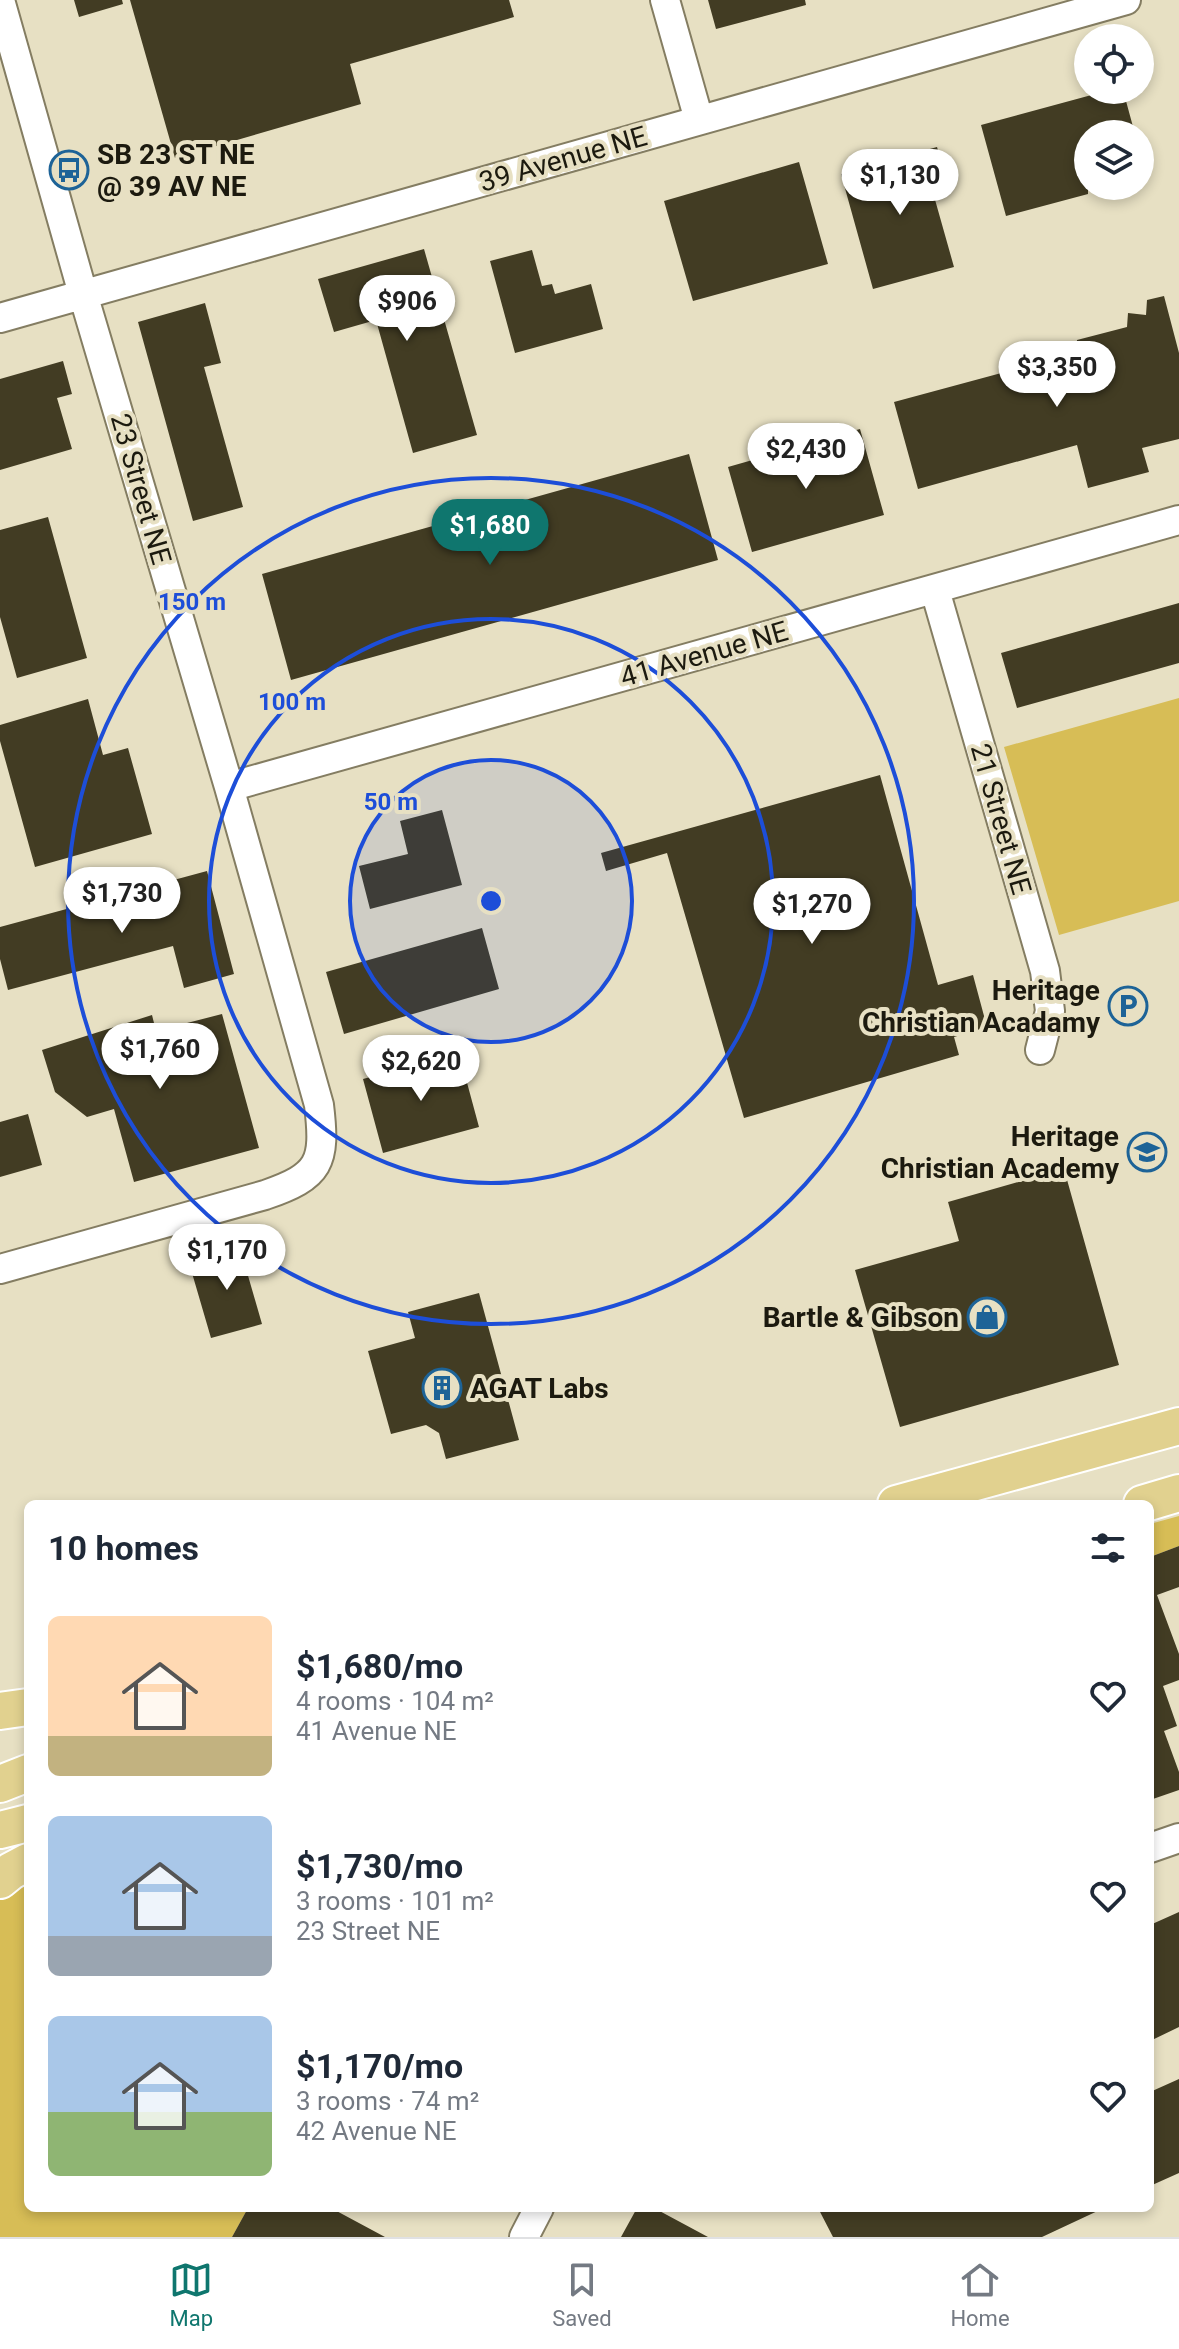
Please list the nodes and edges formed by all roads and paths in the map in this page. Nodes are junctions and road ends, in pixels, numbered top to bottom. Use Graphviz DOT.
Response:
graph roads {
  1 [pos="0,0"];
  2 [pos="665,0"];
  3 [pos="1126,0"];
  4 [pos="699,120"];
  5 [pos="83,294"];
  6 [pos="0,318"];
  7 [pos="1179,520"];
  8 [pos="935,590"];
  9 [pos="229,787"];
  10 [pos="1040,1050"];
  11 [pos="0,1269"];
  12 [pos="1179,1426"];
  13 [pos="1179,1493"];
  14 [pos="911,1500"];
  15 [pos="1154,1500"];
  16 [pos="24,1708"];
  17 [pos="0,1711"];
  18 [pos="24,1752"];
  19 [pos="0,1759"];
  20 [pos="24,1775"];
  21 [pos="0,1784"];
  22 [pos="24,1824"];
  23 [pos="0,1830"];
  24 [pos="1179,1838"];
  25 [pos="1154,1847"];
  26 [pos="24,1864"];
  27 [pos="0,1880"];
  28 [pos="537,2212"];
  29 [pos="524,2237"];
  1 -- 5 [label="street, 23 Street NE"];
  2 -- 4 [label="street"];
  3 -- 4 [label="street, 39 Avenue NE"];
  4 -- 5 [label="street, 39 Avenue NE"];
  5 -- 6 [label="street, 39 Avenue NE"];
  5 -- 9 [label="street, 23 Street NE"];
  7 -- 8 [label="street, 41 Avenue NE"];
  8 -- 9 [label="street, 41 Avenue NE"];
  8 -- 10 [label="street, 21 Street NE"];
  9 -- 11 [label="street, 23 Street NE"];
  12 -- 14 [label="main road"];
  13 -- 15 [label="main road"];
  16 -- 17 [label="main road"];
  18 -- 19 [label="main road"];
  20 -- 21 [label="main road"];
  22 -- 23 [label="main road"];
  24 -- 25 [label="street"];
  26 -- 27 [label="main road"];
  28 -- 29 [label="street"];
}
